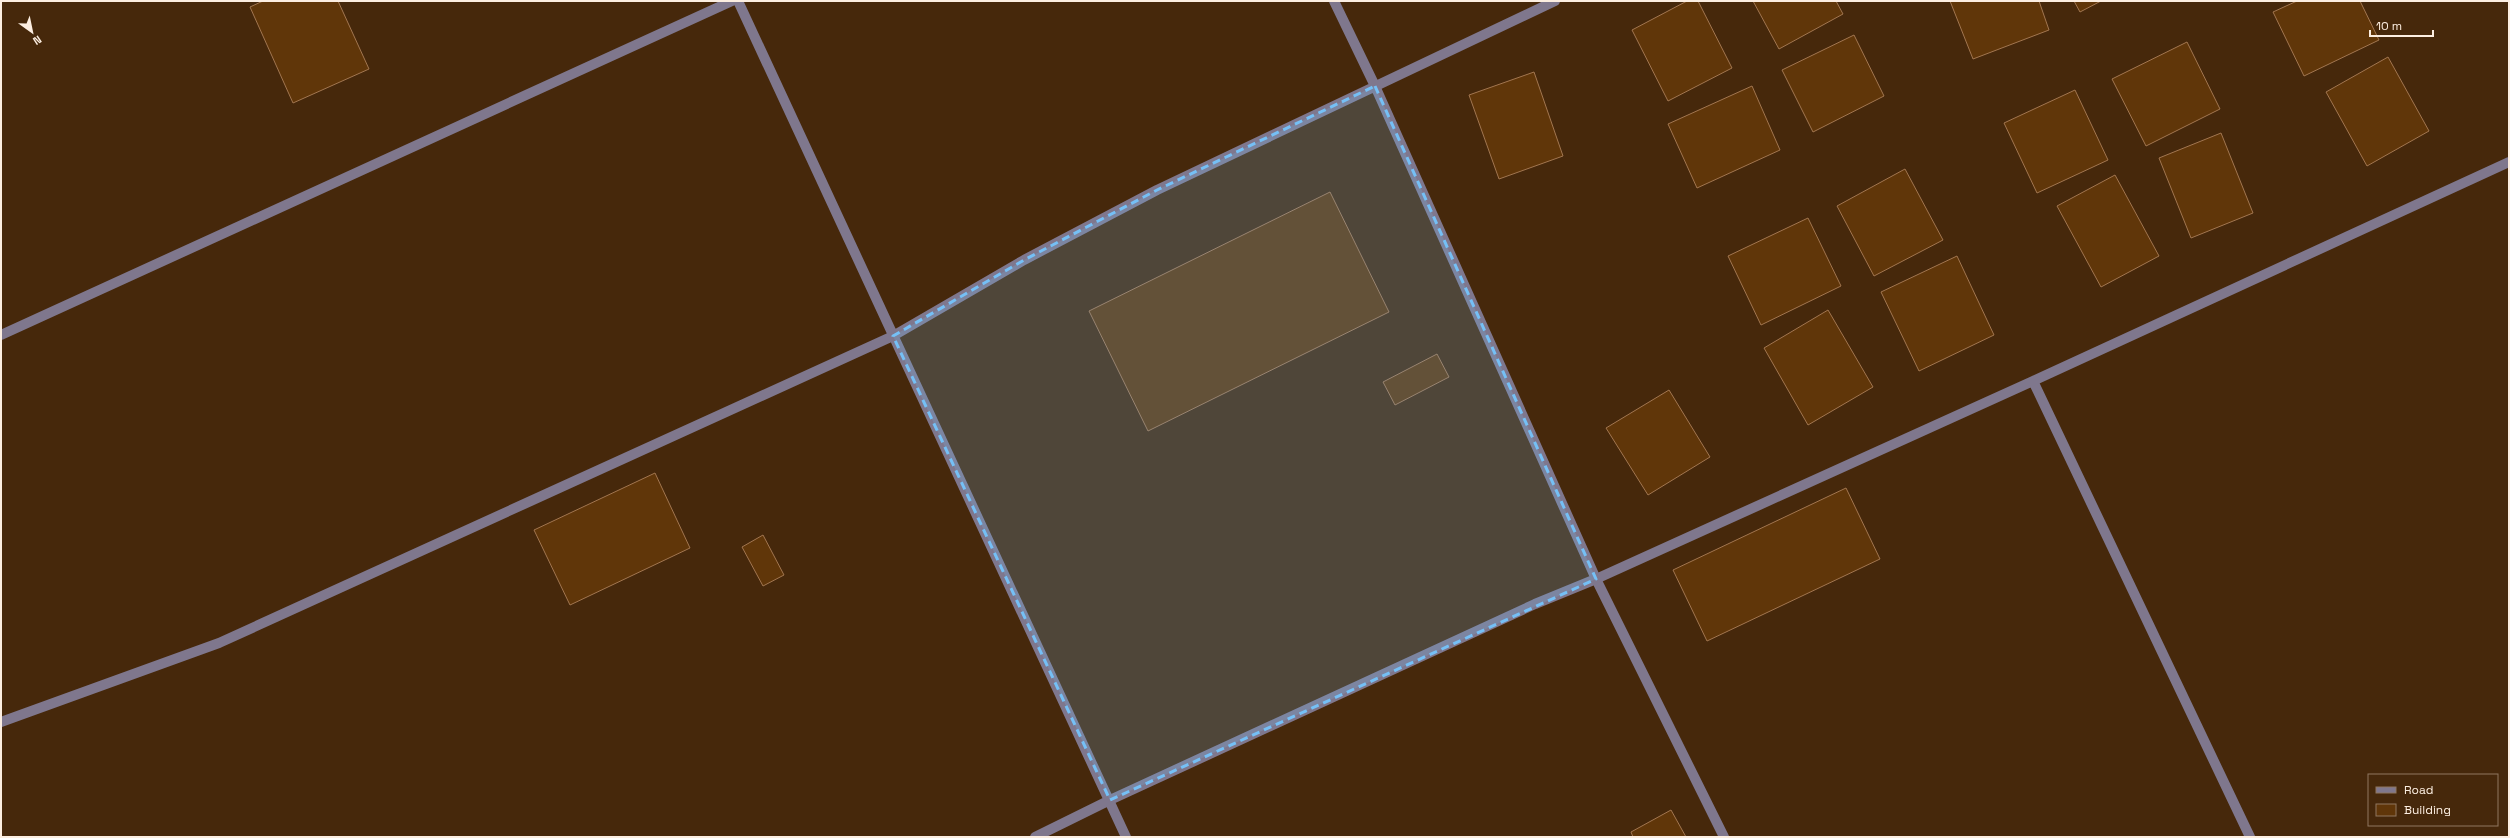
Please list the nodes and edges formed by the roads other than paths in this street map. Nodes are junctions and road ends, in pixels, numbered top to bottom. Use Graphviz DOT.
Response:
graph roads {
  1 [pos="732,1"];
  2 [pos="738,1"];
  3 [pos="1334,1"];
  4 [pos="1555,1"];
  5 [pos="1375,86"];
  6 [pos="2509,162"];
  7 [pos="1,334"];
  8 [pos="893,336"];
  9 [pos="2034,381"];
  10 [pos="1596,579"];
  11 [pos="1,722"];
  12 [pos="1110,800"];
  13 [pos="1035,837"];
  14 [pos="1126,837"];
  15 [pos="1724,837"];
  16 [pos="2250,837"];
  1 -- 7 [label="street"];
  2 -- 8 [label="street"];
  3 -- 5 [label="street"];
  4 -- 5 [label="street"];
  5 -- 8 [label="street"];
  5 -- 10 [label="street"];
  6 -- 9 [label="street"];
  8 -- 11 [label="street"];
  8 -- 12 [label="street"];
  9 -- 10 [label="street"];
  9 -- 16 [label="street"];
  10 -- 12 [label="street"];
  10 -- 15 [label="street"];
  12 -- 13 [label="street"];
  12 -- 14 [label="street"];
}
